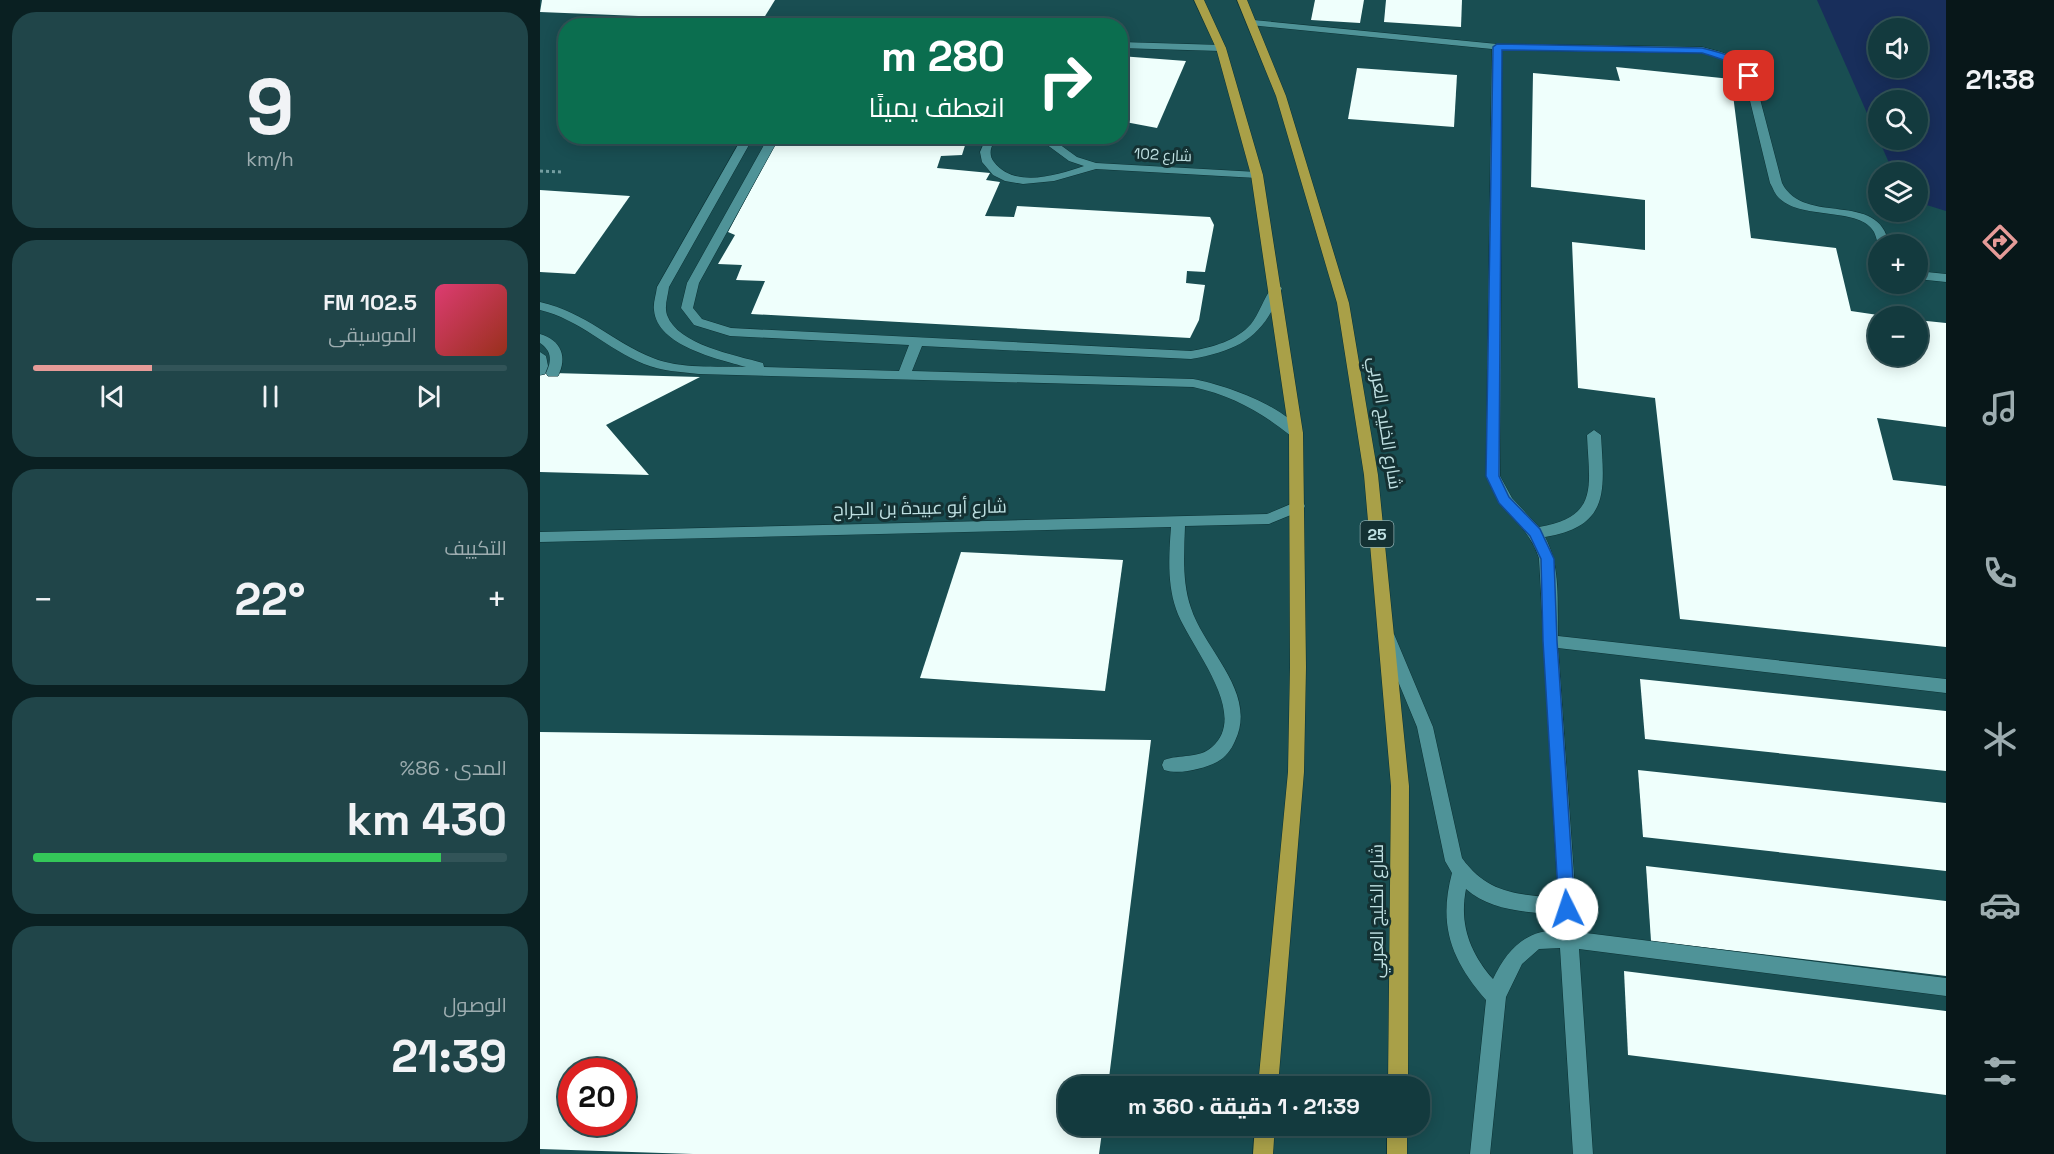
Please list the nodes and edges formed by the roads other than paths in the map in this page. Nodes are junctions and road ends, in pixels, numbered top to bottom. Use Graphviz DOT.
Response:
graph roads {
  1 [pos="1199,0"];
  2 [pos="1242,0"];
  3 [pos="1253,23"];
  4 [pos="1128,45"];
  5 [pos="1497,47"];
  6 [pos="1221,48"];
  7 [pos="744,144"];
  8 [pos="771,144"];
  9 [pos="988,144"];
  10 [pos="1051,144"];
  11 [pos="1095,166"];
  12 [pos="1257,175"];
  13 [pos="1880,234"];
  14 [pos="1928,277"];
  15 [pos="1946,278"];
  16 [pos="1276,288"];
  17 [pos="540,306"];
  18 [pos="540,338"];
  19 [pos="917,341"];
  20 [pos="540,357"];
  21 [pos="546,372"];
  22 [pos="781,372"];
  23 [pos="904,376"];
  24 [pos="1296,433"];
  25 [pos="1594,435"];
  26 [pos="1298,506"];
  27 [pos="1178,521"];
  28 [pos="1535,533"];
  29 [pos="540,537"];
  30 [pos="1387,635"];
  31 [pos="1550,641"];
  32 [pos="1946,686"];
  33 [pos="1170,765"];
  34 [pos="1461,873"];
  35 [pos="1567,909"];
  36 [pos="1568,939"];
  37 [pos="1946,987"];
  38 [pos="1496,997"];
  39 [pos="1270,1076"];
  40 [pos="1398,1076"];
  41 [pos="1264,1136"];
  42 [pos="1397,1136"];
  43 [pos="1263,1154"];
  44 [pos="1397,1154"];
  45 [pos="1480,1154"];
  46 [pos="1583,1154"];
  1 -- 6 [label="main road"];
  2 -- 3 [label="main road, شارع الخليج العربي / 25"];
  3 -- 5 [label="street"];
  3 -- 30 [label="main road, شارع الخليج العربي / 25"];
  4 -- 6 [label="street"];
  5 -- 13 [label="street"];
  5 -- 28 [label="street"];
  6 -- 12 [label="main road"];
  7 -- 22 [label="street"];
  8 -- 19 [label="street"];
  9 -- 11 [label="street"];
  10 -- 11 [label="street, شارع 102"];
  11 -- 12 [label="street, شارع 102"];
  12 -- 16 [label="main road"];
  14 -- 15 [label="street"];
  16 -- 19 [label="street"];
  16 -- 24 [label="main road"];
  17 -- 22 [label="street"];
  18 -- 21 [label="street"];
  19 -- 23 [label="street"];
  20 -- 21 [label="street"];
  22 -- 23 [label="street"];
  23 -- 24 [label="street"];
  24 -- 26 [label="main road"];
  25 -- 28 [label="street"];
  26 -- 27 [label="street, شارع أبو عبيدة بن الجراح"];
  26 -- 39 [label="main road"];
  27 -- 29 [label="street, شارع أبو عبيدة بن الجراح"];
  27 -- 33 [label="street"];
  28 -- 31 [label="street"];
  30 -- 34 [label="street"];
  30 -- 40 [label="main road, شارع الخليج العربي / 25"];
  31 -- 32 [label="street"];
  31 -- 35 [label="street"];
  34 -- 35 [label="street"];
  34 -- 38 [label="street"];
  35 -- 36 [label="street"];
  36 -- 37 [label="street"];
  36 -- 38 [label="street"];
  36 -- 46 [label="street"];
  38 -- 45 [label="street"];
  41 -- 43 [label="main road"];
  42 -- 44 [label="main road"];
}
